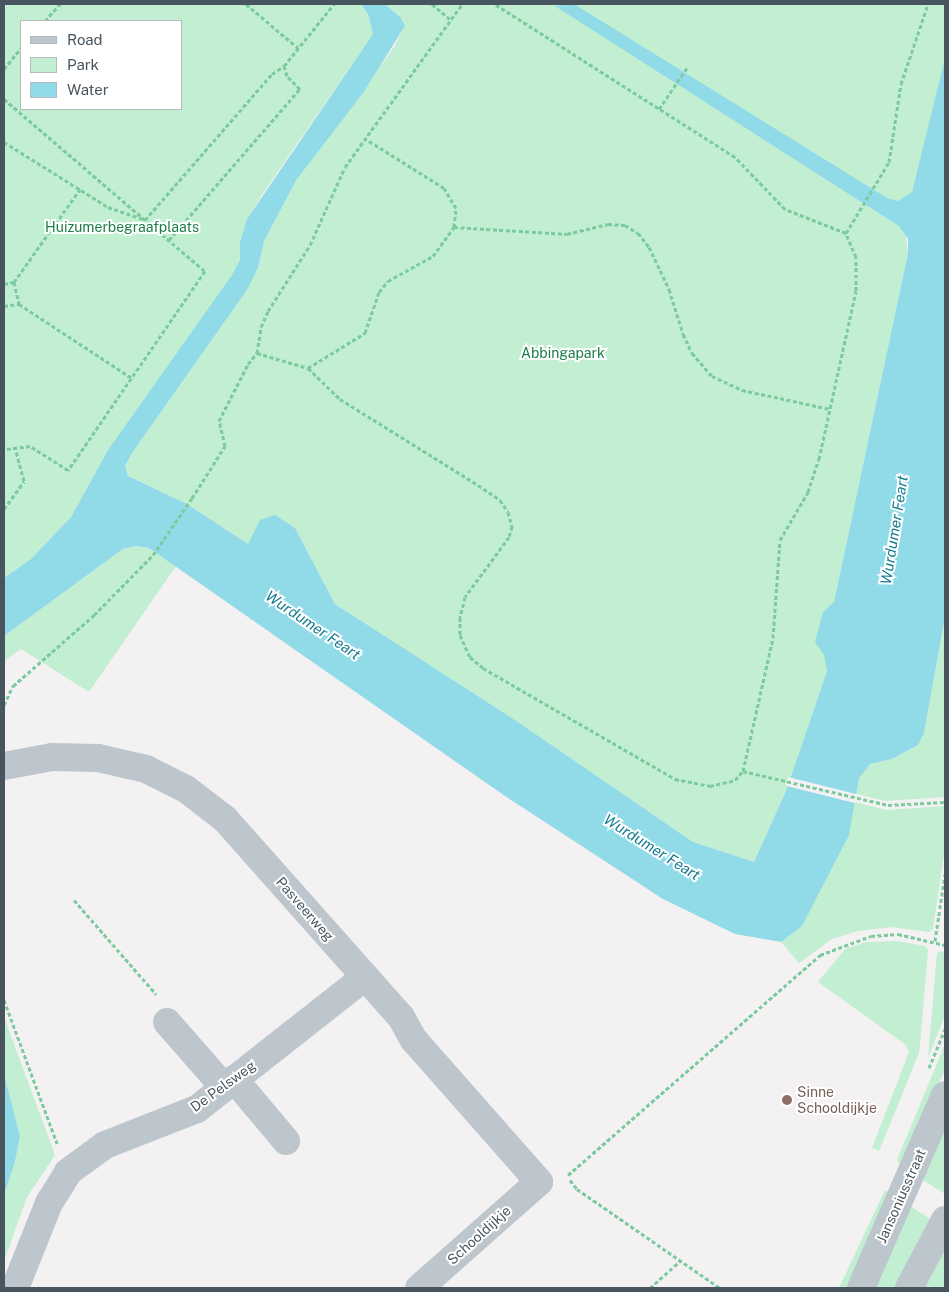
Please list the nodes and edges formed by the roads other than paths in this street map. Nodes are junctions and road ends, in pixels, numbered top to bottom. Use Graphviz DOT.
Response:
graph roads {
  1 [pos="4,766"];
  2 [pos="364,977"];
  3 [pos="168,1022"];
  4 [pos="229,1083"];
  5 [pos="944,1100"];
  6 [pos="286,1141"];
  7 [pos="539,1182"];
  8 [pos="945,1220"];
  9 [pos="15,1288"];
  10 [pos="419,1288"];
  11 [pos="861,1288"];
  12 [pos="909,1288"];
  1 -- 2 [label="street, Pasveerweg"];
  2 -- 4 [label="street, De Pelsweg"];
  2 -- 7 [label="street, Pasveerweg"];
  3 -- 4 [label="street"];
  4 -- 6 [label="street"];
  4 -- 9 [label="street, De Pelsweg"];
  5 -- 11 [label="street, Jansoniusstraat"];
  7 -- 10 [label="street, Schooldijkje"];
  8 -- 12 [label="street"];
}
